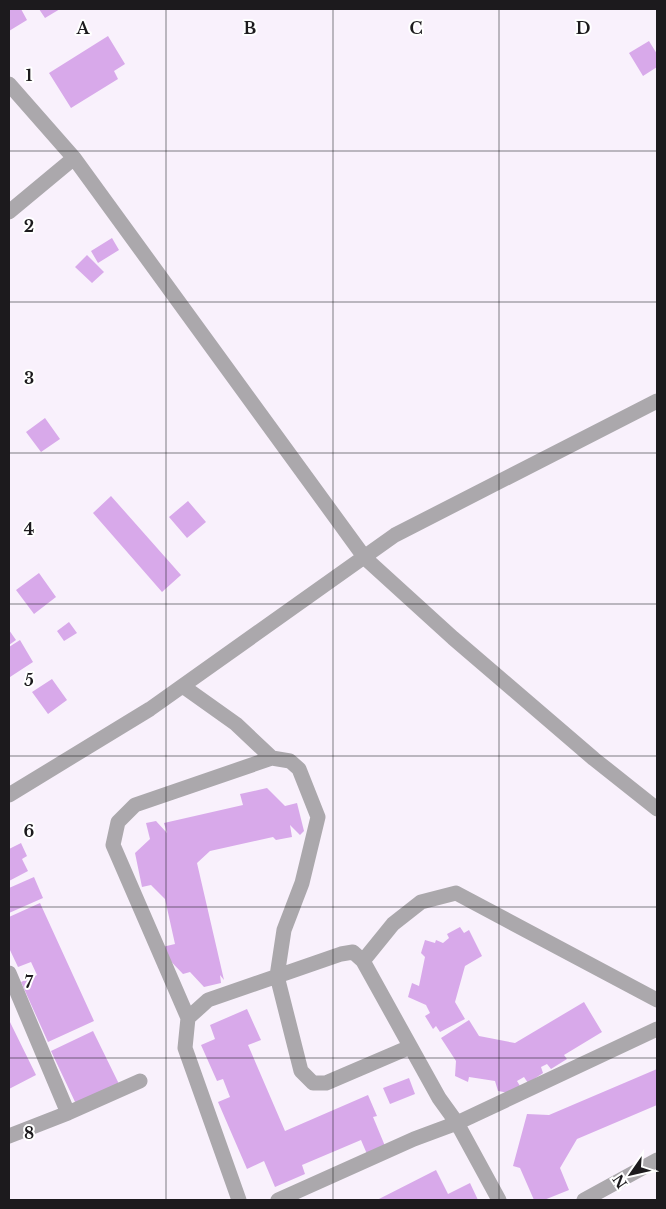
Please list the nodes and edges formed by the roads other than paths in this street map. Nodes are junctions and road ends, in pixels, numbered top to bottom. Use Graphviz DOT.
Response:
graph roads {
  1 [pos="9,84"];
  2 [pos="74,158"];
  3 [pos="9,212"];
  4 [pos="657,401"];
  5 [pos="365,558"];
  6 [pos="184,686"];
  7 [pos="272,758"];
  8 [pos="9,795"];
  9 [pos="657,809"];
  10 [pos="362,961"];
  11 [pos="9,973"];
  12 [pos="277,976"];
  13 [pos="657,1000"];
  14 [pos="188,1018"];
  15 [pos="657,1029"];
  16 [pos="410,1046"];
  17 [pos="140,1081"];
  18 [pos="68,1113"];
  19 [pos="457,1122"];
  20 [pos="9,1136"];
  21 [pos="657,1160"];
  22 [pos="239,1200"];
  23 [pos="278,1200"];
  24 [pos="499,1200"];
  25 [pos="584,1200"];
  1 -- 2 [label="street"];
  2 -- 3 [label="street"];
  2 -- 5 [label="street"];
  4 -- 5 [label="street"];
  5 -- 6 [label="street"];
  5 -- 9 [label="street"];
  6 -- 7 [label="street"];
  6 -- 8 [label="street"];
  7 -- 12 [label="street"];
  7 -- 14 [label="street"];
  10 -- 12 [label="street"];
  10 -- 13 [label="street"];
  10 -- 16 [label="street"];
  11 -- 18 [label="street"];
  12 -- 14 [label="street"];
  12 -- 16 [label="street"];
  14 -- 22 [label="street"];
  15 -- 19 [label="street"];
  16 -- 19 [label="street"];
  17 -- 18 [label="street"];
  18 -- 20 [label="street"];
  19 -- 23 [label="street"];
  19 -- 24 [label="street"];
  21 -- 25 [label="street"];
}
